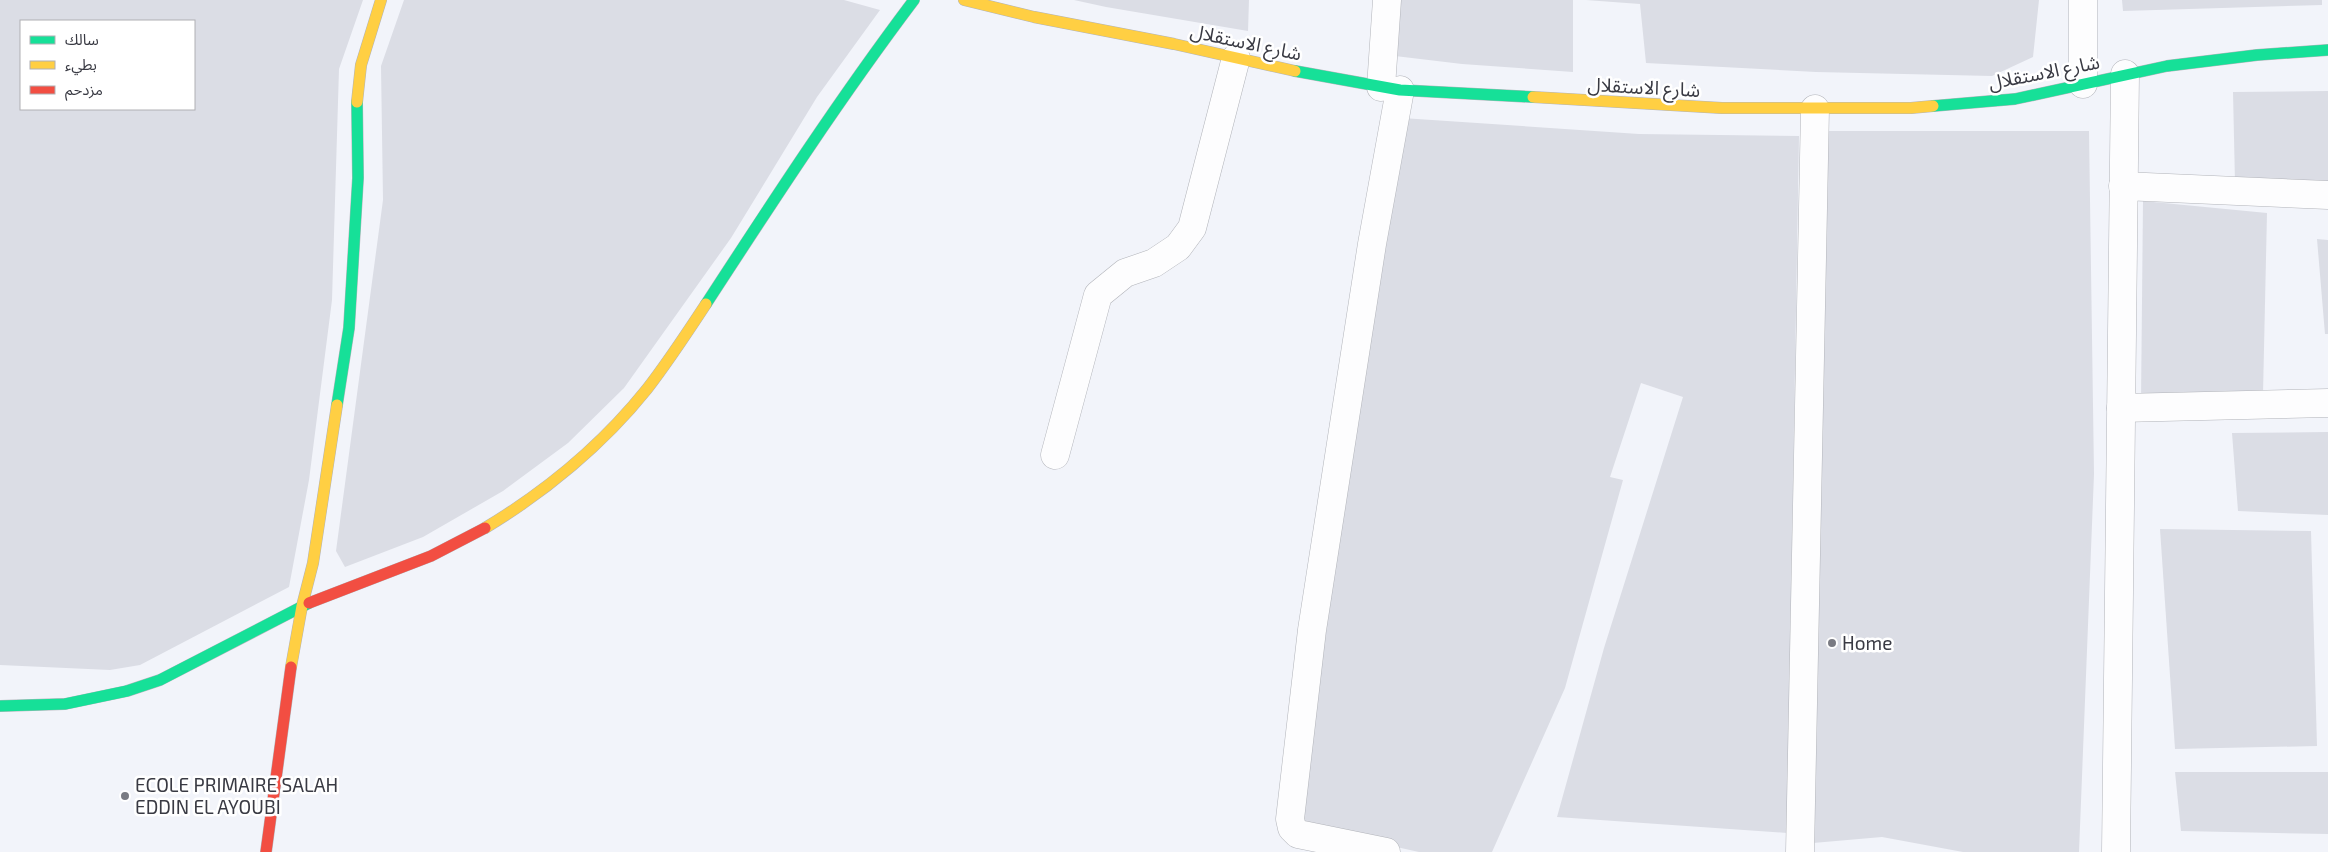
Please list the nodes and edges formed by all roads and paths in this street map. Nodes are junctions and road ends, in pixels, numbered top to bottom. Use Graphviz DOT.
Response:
graph roads {
  1 [pos="381,0"];
  2 [pos="914,0"];
  3 [pos="964,0"];
  4 [pos="1387,0"];
  5 [pos="2083,0"];
  6 [pos="1004,5"];
  7 [pos="2328,50"];
  8 [pos="1236,58"];
  9 [pos="2126,74"];
  10 [pos="2083,84"];
  11 [pos="1391,88"];
  12 [pos="1815,109"];
  13 [pos="2123,186"];
  14 [pos="2328,195"];
  15 [pos="2328,402"];
  16 [pos="2121,408"];
  17 [pos="1055,455"];
  18 [pos="302,606"];
  19 [pos="0,706"];
  20 [pos="266,852"];
  21 [pos="1386,852"];
  22 [pos="1800,852"];
  23 [pos="2116,852"];
  1 -- 18 [label="street"];
  2 -- 18 [label="street"];
  3 -- 6 [label="street, شارع الاستقلال"];
  4 -- 11 [label="street"];
  5 -- 10 [label="street"];
  6 -- 8 [label="street, شارع الاستقلال"];
  7 -- 9 [label="street, شارع الاستقلال"];
  8 -- 11 [label="street, شارع الاستقلال"];
  8 -- 17 [label="street"];
  9 -- 10 [label="street, شارع الاستقلال"];
  9 -- 13 [label="street"];
  10 -- 12 [label="street, شارع الاستقلال"];
  11 -- 12 [label="street, شارع الاستقلال"];
  11 -- 21 [label="street"];
  12 -- 22 [label="street"];
  13 -- 14 [label="street"];
  13 -- 16 [label="street"];
  15 -- 16 [label="street"];
  16 -- 23 [label="street"];
  18 -- 19 [label="street"];
  18 -- 20 [label="street"];
}
